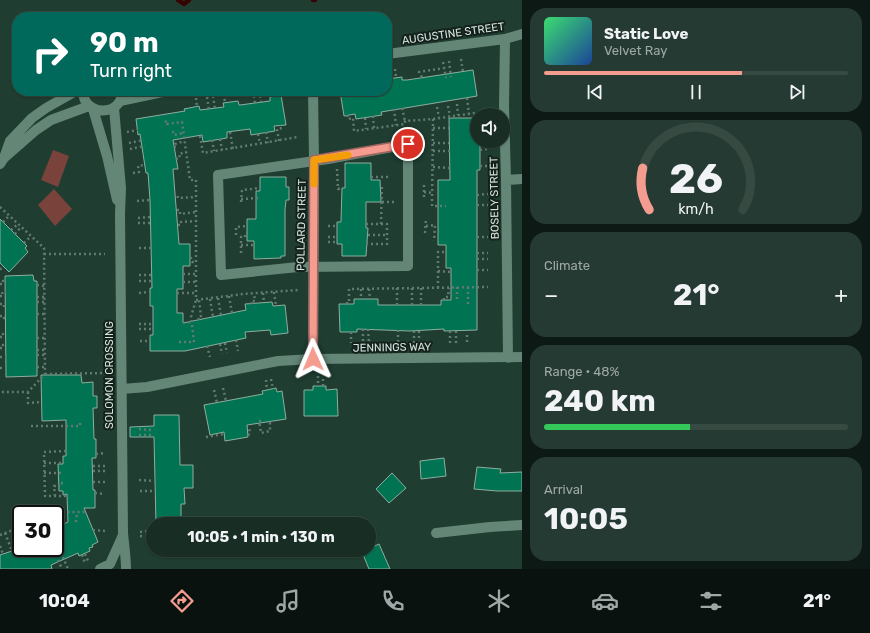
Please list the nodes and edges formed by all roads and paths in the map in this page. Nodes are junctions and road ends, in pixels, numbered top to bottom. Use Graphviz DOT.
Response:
graph roads {
  1 [pos="522,34"];
  2 [pos="505,39"];
  3 [pos="392,53"];
  4 [pos="461,59"];
  5 [pos="449,61"];
  6 [pos="443,62"];
  7 [pos="444,68"];
  8 [pos="395,69"];
  9 [pos="463,72"];
  10 [pos="422,77"];
  11 [pos="451,77"];
  12 [pos="396,78"];
  13 [pos="446,78"];
  14 [pos="67,96"];
  15 [pos="83,96"];
  16 [pos="140,96"];
  17 [pos="213,96"];
  18 [pos="224,96"];
  19 [pos="254,96"];
  20 [pos="259,96"];
  21 [pos="313,96"];
  22 [pos="207,97"];
  23 [pos="196,98"];
  24 [pos="467,98"];
  25 [pos="119,100"];
  26 [pos="260,102"];
  27 [pos="225,103"];
  28 [pos="255,103"];
  29 [pos="457,104"];
  30 [pos="448,106"];
  31 [pos="197,107"];
  32 [pos="437,107"];
  33 [pos="91,108"];
  34 [pos="402,108"];
  35 [pos="215,109"];
  36 [pos="394,109"];
  37 [pos="209,110"];
  38 [pos="469,114"];
  39 [pos="347,115"];
  40 [pos="458,115"];
  41 [pos="373,116"];
  42 [pos="450,116"];
  43 [pos="365,118"];
  44 [pos="439,118"];
  45 [pos="433,119"];
  46 [pos="405,121"];
  47 [pos="281,125"];
  48 [pos="396,125"];
  49 [pos="374,128"];
  50 [pos="433,128"];
  51 [pos="449,128"];
  52 [pos="366,129"];
  53 [pos="138,130"];
  54 [pos="127,132"];
  55 [pos="172,132"];
  56 [pos="230,132"];
  57 [pos="266,132"];
  58 [pos="183,133"];
  59 [pos="258,134"];
  60 [pos="200,136"];
  61 [pos="298,137"];
  62 [pos="220,139"];
  63 [pos="144,140"];
  64 [pos="212,140"];
  65 [pos="279,141"];
  66 [pos="184,142"];
  67 [pos="268,143"];
  68 [pos="433,143"];
  69 [pos="449,143"];
  70 [pos="128,144"];
  71 [pos="260,144"];
  72 [pos="145,146"];
  73 [pos="174,147"];
  74 [pos="233,148"];
  75 [pos="129,149"];
  76 [pos="488,149"];
  77 [pos="222,150"];
  78 [pos="480,150"];
  79 [pos="214,151"];
  80 [pos="433,151"];
  81 [pos="450,151"];
  82 [pos="186,152"];
  83 [pos="176,159"];
  84 [pos="314,160"];
  85 [pos="2,161"];
  86 [pos="144,165"];
  87 [pos="480,166"];
  88 [pos="488,166"];
  89 [pos="433,167"];
  90 [pos="333,168"];
  91 [pos="450,168"];
  92 [pos="133,173"];
  93 [pos="371,177"];
  94 [pos="388,177"];
  95 [pos="522,179"];
  96 [pos="506,180"];
  97 [pos="382,184"];
  98 [pos="424,185"];
  99 [pos="260,188"];
  100 [pos="342,188"];
  101 [pos="424,192"];
  102 [pos="432,193"];
  103 [pos="174,194"];
  104 [pos="488,194"];
  105 [pos="397,195"];
  106 [pos="477,195"];
  107 [pos="196,197"];
  108 [pos="424,197"];
  109 [pos="260,198"];
  110 [pos="150,200"];
  111 [pos="137,201"];
  112 [pos="382,202"];
  113 [pos="477,205"];
  114 [pos="488,205"];
  115 [pos="446,206"];
  116 [pos="0,207"];
  117 [pos="177,210"];
  118 [pos="196,212"];
  119 [pos="120,214"];
  120 [pos="9,216"];
  121 [pos="150,217"];
  122 [pos="138,218"];
  123 [pos="426,218"];
  124 [pos="196,221"];
  125 [pos="3,222"];
  126 [pos="138,223"];
  127 [pos="151,223"];
  128 [pos="18,224"];
  129 [pos="366,224"];
  130 [pos="381,224"];
  131 [pos="178,225"];
  132 [pos="247,226"];
  133 [pos="328,226"];
  134 [pos="337,226"];
  135 [pos="426,226"];
  136 [pos="21,227"];
  137 [pos="11,230"];
  138 [pos="247,232"];
  139 [pos="426,233"];
  140 [pos="15,234"];
  141 [pos="236,235"];
  142 [pos="368,235"];
  143 [pos="387,235"];
  144 [pos="31,236"];
  145 [pos="328,237"];
  146 [pos="337,237"];
  147 [pos="477,237"];
  148 [pos="488,237"];
  149 [pos="434,241"];
  150 [pos="328,242"];
  151 [pos="337,242"];
  152 [pos="24,243"];
  153 [pos="366,244"];
  154 [pos="241,245"];
  155 [pos="254,245"];
  156 [pos="138,248"];
  157 [pos="152,248"];
  158 [pos="446,252"];
  159 [pos="241,253"];
  160 [pos="477,253"];
  161 [pos="488,253"];
  162 [pos="44,254"];
  163 [pos="104,254"];
  164 [pos="190,258"];
  165 [pos="488,259"];
  166 [pos="477,260"];
  167 [pos="196,262"];
  168 [pos="313,266"];
  169 [pos="4,267"];
  170 [pos="0,268"];
  171 [pos="477,270"];
  172 [pos="488,270"];
  173 [pos="438,272"];
  174 [pos="451,272"];
  175 [pos="183,274"];
  176 [pos="196,274"];
  177 [pos="152,275"];
  178 [pos="139,276"];
  179 [pos="6,281"];
  180 [pos="139,281"];
  181 [pos="152,281"];
  182 [pos="183,282"];
  183 [pos="196,282"];
  184 [pos="0,284"];
  185 [pos="37,286"];
  186 [pos="44,286"];
  187 [pos="468,287"];
  188 [pos="488,287"];
  189 [pos="397,288"];
  190 [pos="412,288"];
  191 [pos="421,288"];
  192 [pos="438,288"];
  193 [pos="449,288"];
  194 [pos="457,288"];
  195 [pos="361,289"];
  196 [pos="369,289"];
  197 [pos="6,292"];
  198 [pos="150,292"];
  199 [pos="274,292"];
  200 [pos="139,293"];
  201 [pos="177,293"];
  202 [pos="196,293"];
  203 [pos="263,293"];
  204 [pos="254,294"];
  205 [pos="0,296"];
  206 [pos="229,296"];
  207 [pos="37,297"];
  208 [pos="44,297"];
  209 [pos="218,298"];
  210 [pos="210,299"];
  211 [pos="361,299"];
  212 [pos="370,299"];
  213 [pos="444,300"];
  214 [pos="457,300"];
  215 [pos="37,302"];
  216 [pos="44,302"];
  217 [pos="264,302"];
  218 [pos="0,304"];
  219 [pos="252,304"];
  220 [pos="347,304"];
  221 [pos="468,304"];
  222 [pos="397,305"];
  223 [pos="412,305"];
  224 [pos="421,305"];
  225 [pos="276,306"];
  226 [pos="6,307"];
  227 [pos="232,313"];
  228 [pos="37,314"];
  229 [pos="44,314"];
  230 [pos="0,316"];
  231 [pos="221,316"];
  232 [pos="213,317"];
  233 [pos="6,318"];
  234 [pos="199,320"];
  235 [pos="191,322"];
  236 [pos="183,323"];
  237 [pos="139,324"];
  238 [pos="153,324"];
  239 [pos="139,329"];
  240 [pos="153,329"];
  241 [pos="363,329"];
  242 [pos="368,329"];
  243 [pos="398,330"];
  244 [pos="414,331"];
  245 [pos="419,331"];
  246 [pos="450,331"];
  247 [pos="456,331"];
  248 [pos="351,332"];
  249 [pos="6,333"];
  250 [pos="467,335"];
  251 [pos="0,337"];
  252 [pos="36,338"];
  253 [pos="45,338"];
  254 [pos="236,340"];
  255 [pos="140,341"];
  256 [pos="147,341"];
  257 [pos="179,342"];
  258 [pos="225,342"];
  259 [pos="352,343"];
  260 [pos="363,343"];
  261 [pos="369,343"];
  262 [pos="398,343"];
  263 [pos="414,343"];
  264 [pos="419,343"];
  265 [pos="450,343"];
  266 [pos="456,343"];
  267 [pos="467,343"];
  268 [pos="220,344"];
  269 [pos="6,345"];
  270 [pos="207,346"];
  271 [pos="0,348"];
  272 [pos="37,350"];
  273 [pos="45,350"];
  274 [pos="238,351"];
  275 [pos="227,353"];
  276 [pos="222,354"];
  277 [pos="37,355"];
  278 [pos="45,355"];
  279 [pos="0,357"];
  280 [pos="6,357"];
  281 [pos="210,357"];
  282 [pos="522,357"];
  283 [pos="508,358"];
  284 [pos="313,359"];
  285 [pos="37,367"];
  286 [pos="45,367"];
  287 [pos="0,368"];
  288 [pos="6,368"];
  289 [pos="105,373"];
  290 [pos="45,374"];
  291 [pos="318,376"];
  292 [pos="323,376"];
  293 [pos="271,379"];
  294 [pos="266,380"];
  295 [pos="318,386"];
  296 [pos="323,386"];
  297 [pos="223,388"];
  298 [pos="122,389"];
  299 [pos="273,389"];
  300 [pos="214,390"];
  301 [pos="267,390"];
  302 [pos="0,392"];
  303 [pos="28,392"];
  304 [pos="226,401"];
  305 [pos="41,402"];
  306 [pos="217,403"];
  307 [pos="80,420"];
  308 [pos="261,421"];
  309 [pos="267,422"];
  310 [pos="31,426"];
  311 [pos="249,427"];
  312 [pos="139,429"];
  313 [pos="151,430"];
  314 [pos="224,434"];
  315 [pos="139,435"];
  316 [pos="151,435"];
  317 [pos="248,435"];
  318 [pos="206,437"];
  319 [pos="66,451"];
  320 [pos="105,453"];
  321 [pos="96,454"];
  322 [pos="44,463"];
  323 [pos="63,463"];
  324 [pos="93,466"];
  325 [pos="105,466"];
  326 [pos="93,471"];
  327 [pos="105,471"];
  328 [pos="63,473"];
  329 [pos="44,474"];
  330 [pos="140,480"];
  331 [pos="155,481"];
  332 [pos="93,482"];
  333 [pos="105,482"];
  334 [pos="63,483"];
  335 [pos="140,491"];
  336 [pos="155,491"];
  337 [pos="95,494"];
  338 [pos="105,494"];
  339 [pos="55,496"];
  340 [pos="67,496"];
  341 [pos="64,512"];
  342 [pos="85,512"];
  343 [pos="77,513"];
  344 [pos="76,522"];
  345 [pos="522,525"];
  346 [pos="12,530"];
  347 [pos="93,530"];
  348 [pos="105,531"];
  349 [pos="146,531"];
  350 [pos="140,532"];
  351 [pos="5,533"];
  352 [pos="436,533"];
  353 [pos="0,535"];
  354 [pos="123,535"];
  355 [pos="140,536"];
  356 [pos="146,536"];
  357 [pos="0,546"];
  358 [pos="12,551"];
  359 [pos="3,554"];
  360 [pos="83,554"];
  361 [pos="63,557"];
  362 [pos="58,560"];
  363 [pos="87,562"];
  364 [pos="62,569"];
  365 [pos="68,569"];
  366 [pos="100,569"];
  367 [pos="126,569"];
  1 -- 2 [label="street, AUGUSTINE STREET"];
  2 -- 3 [label="street, AUGUSTINE STREET"];
  2 -- 96 [label="street, BOSELY STREET"];
  4 -- 9 [label="path"];
  5 -- 11 [label="path"];
  6 -- 7 [label="path"];
  7 -- 10 [label="path"];
  7 -- 13 [label="path"];
  8 -- 12 [label="path"];
  14 -- 85 [label="street"];
  15 -- 33 [label="street, SOLOMON CROSSING"];
  16 -- 25 [label="street"];
  17 -- 35 [label="path"];
  18 -- 27 [label="path"];
  19 -- 28 [label="path"];
  20 -- 26 [label="path"];
  21 -- 84 [label="street, POLLARD STREET"];
  22 -- 37 [label="path"];
  23 -- 31 [label="path"];
  24 -- 38 [label="path"];
  25 -- 33 [label="street"];
  25 -- 119 [label="street, SOLOMON CROSSING"];
  29 -- 40 [label="path"];
  30 -- 42 [label="path"];
  32 -- 44 [label="path"];
  33 -- 85 [label="street"];
  33 -- 119 [label="street, SOLOMON CROSSING"];
  34 -- 46 [label="path"];
  36 -- 48 [label="path"];
  38 -- 40 [label="path"];
  39 -- 52 [label="path"];
  40 -- 42 [label="path"];
  41 -- 49 [label="path"];
  42 -- 44 [label="path"];
  43 -- 52 [label="path"];
  44 -- 45 [label="path"];
  45 -- 46 [label="path"];
  45 -- 50 [label="path"];
  46 -- 48 [label="path"];
  47 -- 65 [label="path"];
  48 -- 49 [label="path"];
  49 -- 52 [label="path"];
  50 -- 51 [label="path"];
  50 -- 68 [label="path"];
  53 -- 54 [label="path"];
  55 -- 58 [label="path"];
  56 -- 74 [label="path"];
  57 -- 67 [label="path"];
  59 -- 71 [label="path"];
  60 -- 79 [label="path"];
  61 -- 65 [label="path"];
  62 -- 77 [label="path"];
  63 -- 70 [label="path"];
  64 -- 79 [label="path"];
  65 -- 67 [label="path"];
  66 -- 73 [label="path"];
  67 -- 71 [label="path"];
  68 -- 69 [label="path"];
  68 -- 80 [label="path"];
  71 -- 74 [label="path"];
  72 -- 75 [label="path"];
  74 -- 77 [label="path"];
  76 -- 78 [label="path"];
  77 -- 79 [label="path"];
  80 -- 81 [label="path"];
  80 -- 89 [label="path"];
  82 -- 83 [label="path"];
  84 -- 168 [label="street, POLLARD STREET"];
  84 -- 168 [label="street"];
  84 -- 168 [label="street"];
  86 -- 92 [label="path"];
  87 -- 88 [label="path"];
  89 -- 91 [label="path"];
  89 -- 102 [label="path"];
  90 -- 100 [label="path"];
  93 -- 94 [label="path"];
  95 -- 96 [label="street"];
  96 -- 283 [label="street, BOSELY STREET"];
  97 -- 112 [label="path"];
  98 -- 101 [label="path"];
  99 -- 109 [label="path"];
  101 -- 102 [label="path"];
  101 -- 108 [label="path"];
  102 -- 115 [label="path"];
  103 -- 107 [label="path"];
  104 -- 106 [label="path"];
  105 -- 112 [label="path"];
  110 -- 111 [label="path"];
  112 -- 130 [label="path"];
  113 -- 114 [label="path"];
  116 -- 120 [label="path"];
  117 -- 118 [label="path"];
  119 -- 298 [label="street, SOLOMON CROSSING"];
  120 -- 125 [label="path"];
  120 -- 128 [label="path"];
  121 -- 122 [label="path"];
  123 -- 135 [label="path"];
  124 -- 131 [label="path"];
  126 -- 127 [label="path"];
  128 -- 136 [label="path"];
  128 -- 137 [label="path"];
  129 -- 130 [label="path"];
  130 -- 143 [label="path"];
  132 -- 141 [label="path"];
  133 -- 134 [label="path"];
  135 -- 139 [label="path"];
  135 -- 149 [label="path"];
  136 -- 140 [label="path"];
  136 -- 144 [label="path"];
  138 -- 154 [label="path"];
  142 -- 143 [label="path"];
  143 -- 153 [label="path"];
  144 -- 152 [label="path"];
  144 -- 162 [label="path"];
  145 -- 146 [label="path"];
  147 -- 148 [label="path"];
  150 -- 151 [label="path"];
  154 -- 155 [label="path"];
  154 -- 159 [label="path"];
  156 -- 157 [label="path"];
  158 -- 173 [label="path"];
  160 -- 161 [label="path"];
  162 -- 163 [label="path"];
  162 -- 186 [label="path"];
  164 -- 167 [label="path"];
  165 -- 166 [label="path"];
  168 -- 284 [label="street, POLLARD STREET"];
  169 -- 170 [label="path"];
  171 -- 172 [label="path"];
  173 -- 174 [label="path"];
  173 -- 192 [label="path"];
  175 -- 176 [label="path"];
  177 -- 178 [label="path"];
  179 -- 184 [label="path"];
  180 -- 181 [label="path"];
  182 -- 183 [label="path"];
  185 -- 186 [label="path"];
  186 -- 208 [label="path"];
  187 -- 188 [label="path"];
  187 -- 194 [label="path"];
  187 -- 221 [label="path"];
  189 -- 190 [label="path"];
  189 -- 196 [label="path"];
  189 -- 222 [label="path"];
  190 -- 191 [label="path"];
  190 -- 223 [label="path"];
  191 -- 192 [label="path"];
  191 -- 224 [label="path"];
  192 -- 193 [label="path"];
  193 -- 194 [label="path"];
  193 -- 213 [label="path"];
  194 -- 214 [label="path"];
  195 -- 196 [label="path"];
  195 -- 211 [label="path"];
  195 -- 220 [label="path"];
  196 -- 212 [label="path"];
  197 -- 205 [label="path"];
  198 -- 200 [label="path"];
  199 -- 225 [label="path"];
  201 -- 202 [label="path"];
  203 -- 217 [label="path"];
  204 -- 219 [label="path"];
  206 -- 227 [label="path"];
  207 -- 208 [label="path"];
  208 -- 216 [label="path"];
  209 -- 231 [label="path"];
  210 -- 232 [label="path"];
  215 -- 216 [label="path"];
  216 -- 229 [label="path"];
  218 -- 226 [label="path"];
  228 -- 229 [label="path"];
  229 -- 253 [label="path"];
  230 -- 233 [label="path"];
  234 -- 235 [label="path"];
  235 -- 236 [label="path"];
  235 -- 257 [label="path"];
  237 -- 238 [label="path"];
  239 -- 240 [label="path"];
  241 -- 260 [label="path"];
  242 -- 261 [label="path"];
  243 -- 262 [label="path"];
  244 -- 263 [label="path"];
  245 -- 264 [label="path"];
  246 -- 265 [label="path"];
  247 -- 266 [label="path"];
  248 -- 259 [label="path"];
  249 -- 251 [label="path"];
  250 -- 267 [label="path"];
  252 -- 253 [label="path"];
  253 -- 273 [label="path"];
  254 -- 274 [label="path"];
  255 -- 256 [label="path"];
  258 -- 275 [label="path"];
  268 -- 276 [label="path"];
  269 -- 271 [label="path"];
  270 -- 281 [label="path"];
  272 -- 273 [label="path"];
  273 -- 278 [label="path"];
  277 -- 278 [label="path"];
  278 -- 286 [label="path"];
  279 -- 280 [label="path"];
  282 -- 283 [label="street, JENNINGS WAY"];
  283 -- 284 [label="street, JENNINGS WAY"];
  284 -- 298 [label="street, JENNINGS WAY"];
  285 -- 286 [label="path"];
  286 -- 290 [label="path"];
  287 -- 288 [label="path"];
  289 -- 290 [label="path"];
  290 -- 303 [label="path"];
  291 -- 295 [label="path"];
  292 -- 296 [label="path"];
  293 -- 299 [label="path"];
  294 -- 301 [label="path"];
  297 -- 304 [label="path"];
  298 -- 354 [label="street, SOLOMON CROSSING"];
  300 -- 306 [label="path"];
  302 -- 303 [label="path"];
  303 -- 305 [label="path"];
  307 -- 310 [label="path"];
  308 -- 309 [label="path"];
  311 -- 317 [label="path"];
  312 -- 313 [label="path"];
  314 -- 318 [label="path"];
  315 -- 316 [label="path"];
  319 -- 322 [label="path"];
  320 -- 321 [label="path"];
  322 -- 323 [label="path"];
  322 -- 329 [label="path"];
  324 -- 325 [label="path"];
  326 -- 327 [label="path"];
  328 -- 329 [label="path"];
  329 -- 339 [label="path"];
  330 -- 331 [label="path"];
  332 -- 333 [label="path"];
  334 -- 339 [label="path"];
  335 -- 336 [label="path"];
  337 -- 338 [label="path"];
  339 -- 340 [label="path"];
  341 -- 343 [label="path"];
  342 -- 343 [label="path"];
  343 -- 344 [label="path"];
  345 -- 352 [label="street"];
  346 -- 351 [label="path"];
  347 -- 348 [label="path"];
  349 -- 350 [label="path"];
  351 -- 353 [label="path"];
  351 -- 358 [label="path"];
  354 -- 366 [label="street"];
  354 -- 367 [label="street, SOLOMON CROSSING"];
  355 -- 356 [label="path"];
  357 -- 359 [label="path"];
  360 -- 363 [label="path"];
  361 -- 365 [label="path"];
  362 -- 364 [label="path"];
}
